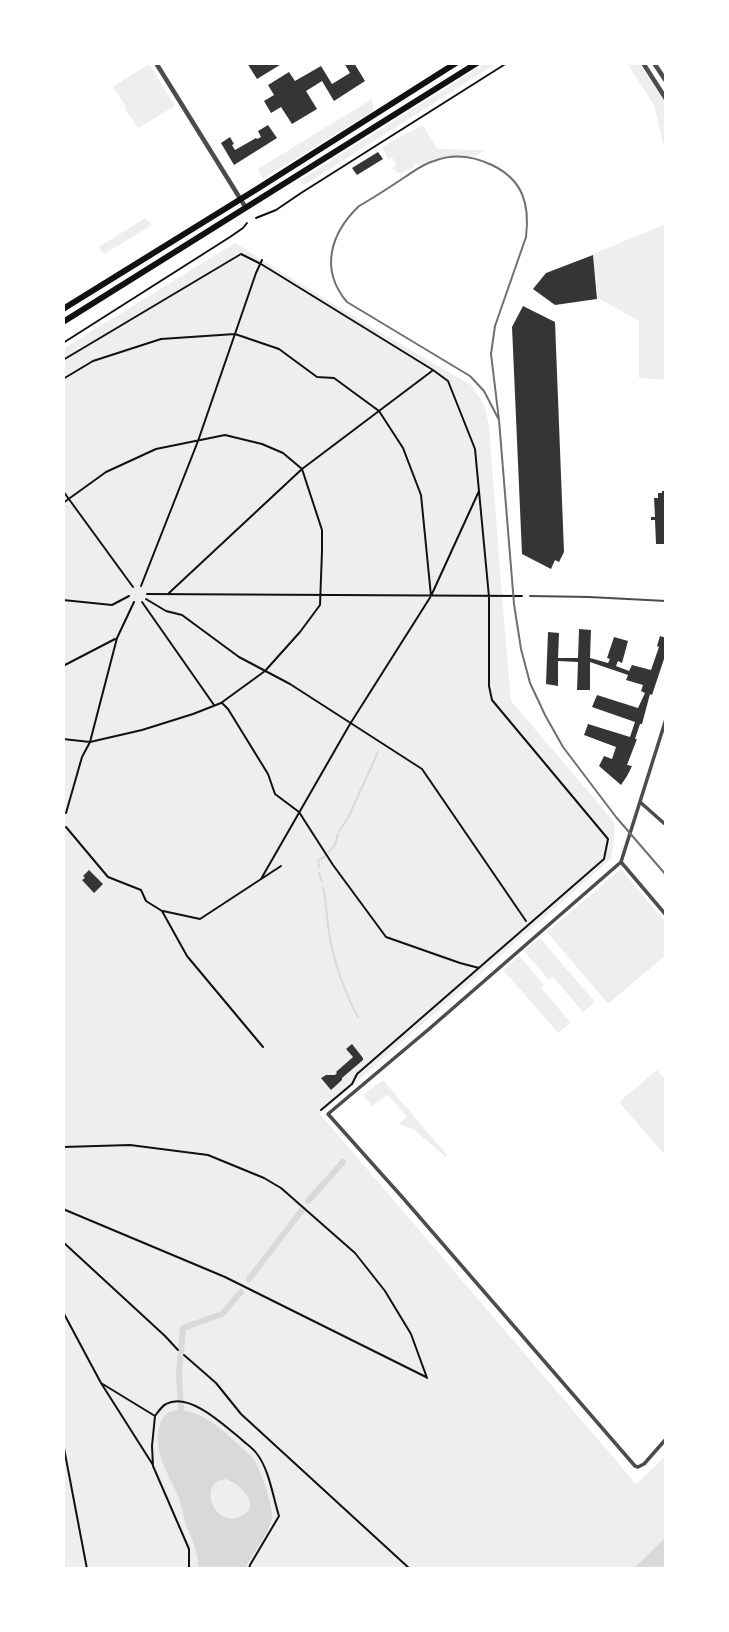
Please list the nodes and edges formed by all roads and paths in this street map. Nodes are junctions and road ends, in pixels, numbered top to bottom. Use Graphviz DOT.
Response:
graph roads {
  1 [pos="156,63"];
  2 [pos="456,63"];
  3 [pos="477,63"];
  4 [pos="507,63"];
  5 [pos="643,63"];
  6 [pos="654,63"];
  7 [pos="666,81"];
  8 [pos="666,99"];
  9 [pos="240,199"];
  10 [pos="246,209"];
  11 [pos="256,218"];
  12 [pos="247,223"];
  13 [pos="261,262"];
  14 [pos="63,309"];
  15 [pos="63,322"];
  16 [pos="234,334"];
  17 [pos="63,343"];
  18 [pos="63,360"];
  19 [pos="433,370"];
  20 [pos="63,379"];
  21 [pos="379,411"];
  22 [pos="198,441"];
  23 [pos="302,469"];
  24 [pos="480,490"];
  25 [pos="63,491"];
  26 [pos="68,498"];
  27 [pos="63,503"];
  28 [pos="141,586"];
  29 [pos="133,587"];
  30 [pos="147,594"];
  31 [pos="169,594"];
  32 [pos="320,595"];
  33 [pos="130,596"];
  34 [pos="431,596"];
  35 [pos="522,596"];
  36 [pos="530,596"];
  37 [pos="489,597"];
  38 [pos="146,599"];
  39 [pos="63,600"];
  40 [pos="666,601"];
  41 [pos="134,602"];
  42 [pos="142,602"];
  43 [pos="117,638"];
  44 [pos="63,666"];
  45 [pos="265,671"];
  46 [pos="221,703"];
  47 [pos="215,706"];
  48 [pos="666,719"];
  49 [pos="350,724"];
  50 [pos="63,739"];
  51 [pos="90,742"];
  52 [pos="640,802"];
  53 [pos="299,812"];
  54 [pos="66,813"];
  55 [pos="666,825"];
  56 [pos="66,827"];
  57 [pos="621,862"];
  58 [pos="281,866"];
  59 [pos="261,879"];
  60 [pos="162,911"];
  61 [pos="666,915"];
  62 [pos="526,920"];
  63 [pos="480,968"];
  64 [pos="263,1047"];
  65 [pos="321,1110"];
  66 [pos="63,1146"];
  67 [pos="63,1209"];
  68 [pos="63,1242"];
  69 [pos="63,1312"];
  70 [pos="178,1350"];
  71 [pos="184,1355"];
  72 [pos="101,1383"];
  73 [pos="155,1416"];
  74 [pos="666,1439"];
  75 [pos="63,1443"];
  76 [pos="153,1466"];
  77 [pos="87,1569"];
  78 [pos="188,1569"];
  79 [pos="249,1569"];
  80 [pos="410,1569"];
  1 -- 9 [label="street"];
  2 -- 9 [label="main road"];
  3 -- 10 [label="main road"];
  4 -- 11 [label="path"];
  5 -- 8 [label="street"];
  6 -- 7 [label="street"];
  9 -- 10 [label="street"];
  9 -- 14 [label="main road"];
  10 -- 15 [label="main road"];
  12 -- 17 [label="path"];
  13 -- 16 [label="path"];
  13 -- 18 [label="path"];
  13 -- 19 [label="path"];
  16 -- 20 [label="path"];
  16 -- 21 [label="path"];
  16 -- 22 [label="path"];
  19 -- 21 [label="path"];
  19 -- 24 [label="path"];
  21 -- 23 [label="path"];
  21 -- 34 [label="path"];
  22 -- 23 [label="path"];
  22 -- 26 [label="path"];
  22 -- 28 [label="path"];
  23 -- 31 [label="path"];
  23 -- 32 [label="path"];
  24 -- 34 [label="path"];
  24 -- 37 [label="path"];
  25 -- 26 [label="path"];
  26 -- 27 [label="path"];
  26 -- 29 [label="path"];
  30 -- 31 [label="path"];
  31 -- 32 [label="path"];
  32 -- 34 [label="path"];
  32 -- 45 [label="path"];
  33 -- 39 [label="path"];
  34 -- 37 [label="path"];
  34 -- 49 [label="path"];
  35 -- 37 [label="path"];
  36 -- 40 [label="lane"];
  37 -- 63 [label="path"];
  38 -- 45 [label="path"];
  41 -- 43 [label="path"];
  42 -- 47 [label="path"];
  43 -- 44 [label="path"];
  43 -- 51 [label="path"];
  45 -- 46 [label="path"];
  45 -- 49 [label="path"];
  46 -- 47 [label="path"];
  46 -- 53 [label="path"];
  47 -- 51 [label="path"];
  48 -- 52 [label="street"];
  49 -- 53 [label="path"];
  49 -- 62 [label="path"];
  50 -- 51 [label="path"];
  51 -- 54 [label="path"];
  52 -- 55 [label="street"];
  52 -- 57 [label="street"];
  53 -- 59 [label="path"];
  53 -- 63 [label="path"];
  56 -- 60 [label="path"];
  57 -- 61 [label="street"];
  57 -- 74 [label="street"];
  58 -- 59 [label="path"];
  59 -- 60 [label="path"];
  60 -- 64 [label="path"];
  63 -- 65 [label="path"];
  66 -- 67 [label="path"];
  68 -- 70 [label="path"];
  69 -- 72 [label="path"];
  71 -- 80 [label="path"];
  72 -- 73 [label="path"];
  72 -- 76 [label="path"];
  73 -- 76 [label="path"];
  73 -- 79 [label="path"];
  75 -- 77 [label="path"];
  76 -- 78 [label="path"];
}
